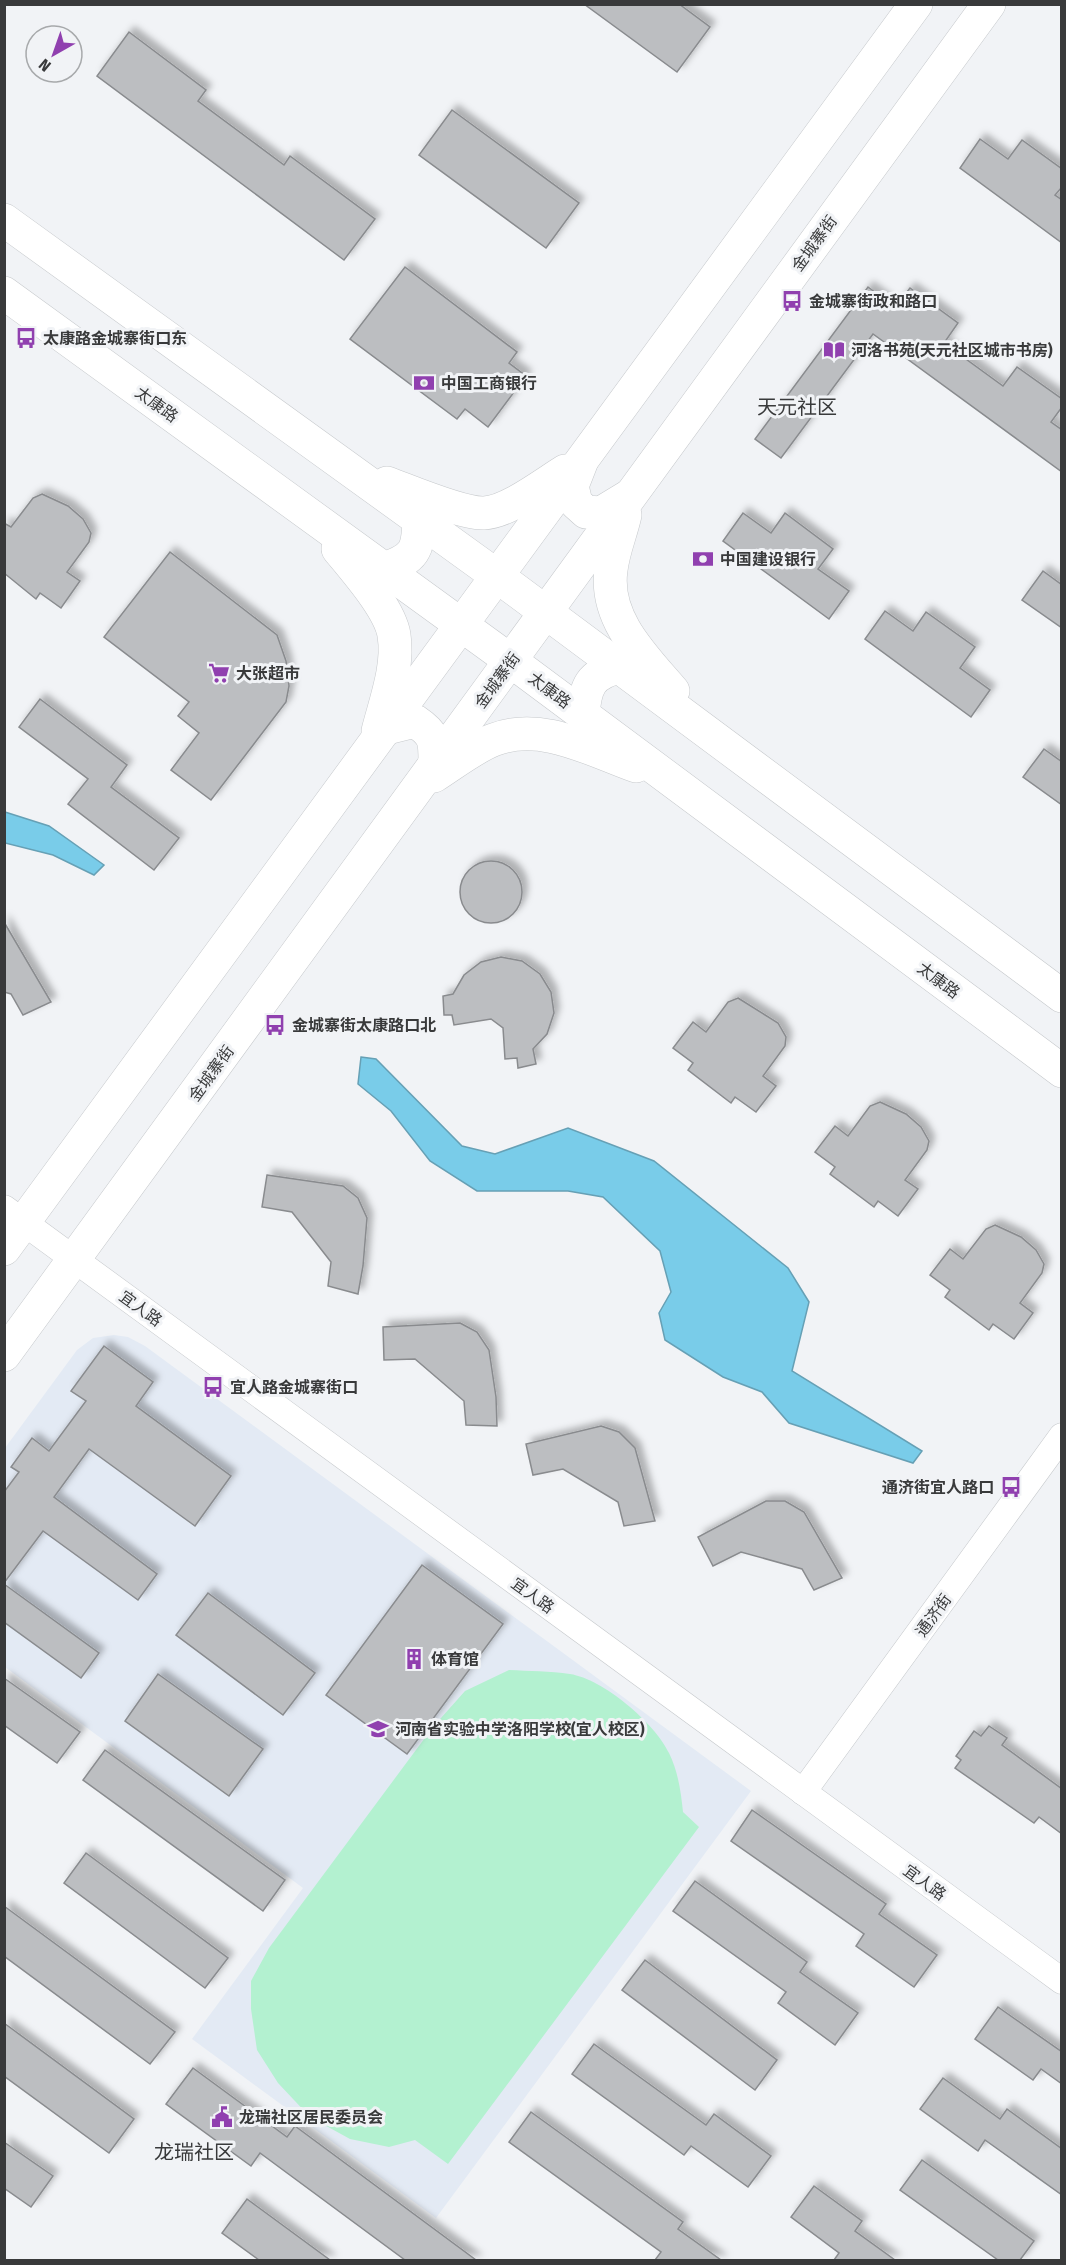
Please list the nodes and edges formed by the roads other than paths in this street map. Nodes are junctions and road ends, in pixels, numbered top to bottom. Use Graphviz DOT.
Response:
graph roads {
  1 [pos="916,4"];
  2 [pos="989,4"];
  3 [pos="4,220"];
  4 [pos="4,293"];
  5 [pos="582,460"];
  6 [pos="350,469"];
  7 [pos="631,495"];
  8 [pos="314,518"];
  9 [pos="419,520"];
  10 [pos="384,569"];
  11 [pos="497,576"];
  12 [pos="545,612"];
  13 [pos="462,626"];
  14 [pos="511,661"];
  15 [pos="618,667"];
  16 [pos="583,715"];
  17 [pos="709,734"];
  18 [pos="381,736"];
  19 [pos="428,774"];
  20 [pos="668,778"];
  21 [pos="1062,996"];
  22 [pos="1062,1071"];
  23 [pos="4,1192"];
  24 [pos="20,1214"];
  25 [pos="4,1249"];
  26 [pos="79,1253"];
  27 [pos="4,1355"];
  28 [pos="1062,1436"];
  29 [pos="1062,1465"];
  30 [pos="813,1792"];
  31 [pos="1062,1965"];
  32 [pos="1062,1981"];
  1 -- 5 [label="main road"];
  2 -- 7 [label="main road, 金城寨街"];
  3 -- 6 [label="main road"];
  4 -- 8 [label="main road, 太康路"];
  5 -- 6 [label="main road"];
  5 -- 7 [label="main road"];
  5 -- 11 [label="main road"];
  6 -- 9 [label="main road"];
  7 -- 12 [label="main road, 金城寨街"];
  7 -- 17 [label="main road"];
  8 -- 10 [label="main road, 太康路"];
  8 -- 18 [label="main road"];
  9 -- 10 [label="main road"];
  9 -- 11 [label="main road"];
  10 -- 13 [label="main road, 太康路"];
  11 -- 12 [label="main road"];
  11 -- 13 [label="main road"];
  12 -- 14 [label="main road, 金城寨街"];
  12 -- 15 [label="main road"];
  13 -- 14 [label="main road, 太康路"];
  13 -- 18 [label="main road"];
  14 -- 16 [label="main road, 太康路"];
  14 -- 19 [label="main road, 金城寨街"];
  15 -- 16 [label="main road"];
  15 -- 17 [label="main road"];
  16 -- 20 [label="main road, 太康路"];
  17 -- 21 [label="main road"];
  18 -- 19 [label="main road"];
  18 -- 24 [label="main road"];
  19 -- 20 [label="main road"];
  19 -- 26 [label="main road, 金城寨街"];
  20 -- 22 [label="main road, 太康路"];
  23 -- 24 [label="street, 宜人路"];
  24 -- 25 [label="main road"];
  24 -- 26 [label="street, 宜人路"];
  26 -- 27 [label="main road, 金城寨街"];
  26 -- 30 [label="street, 宜人路"];
  28 -- 30 [label="street, 通济街"];
  29 -- 30 [label="street, 通济街"];
  30 -- 31 [label="street, 宜人路"];
  30 -- 32 [label="street, 宜人路"];
}
